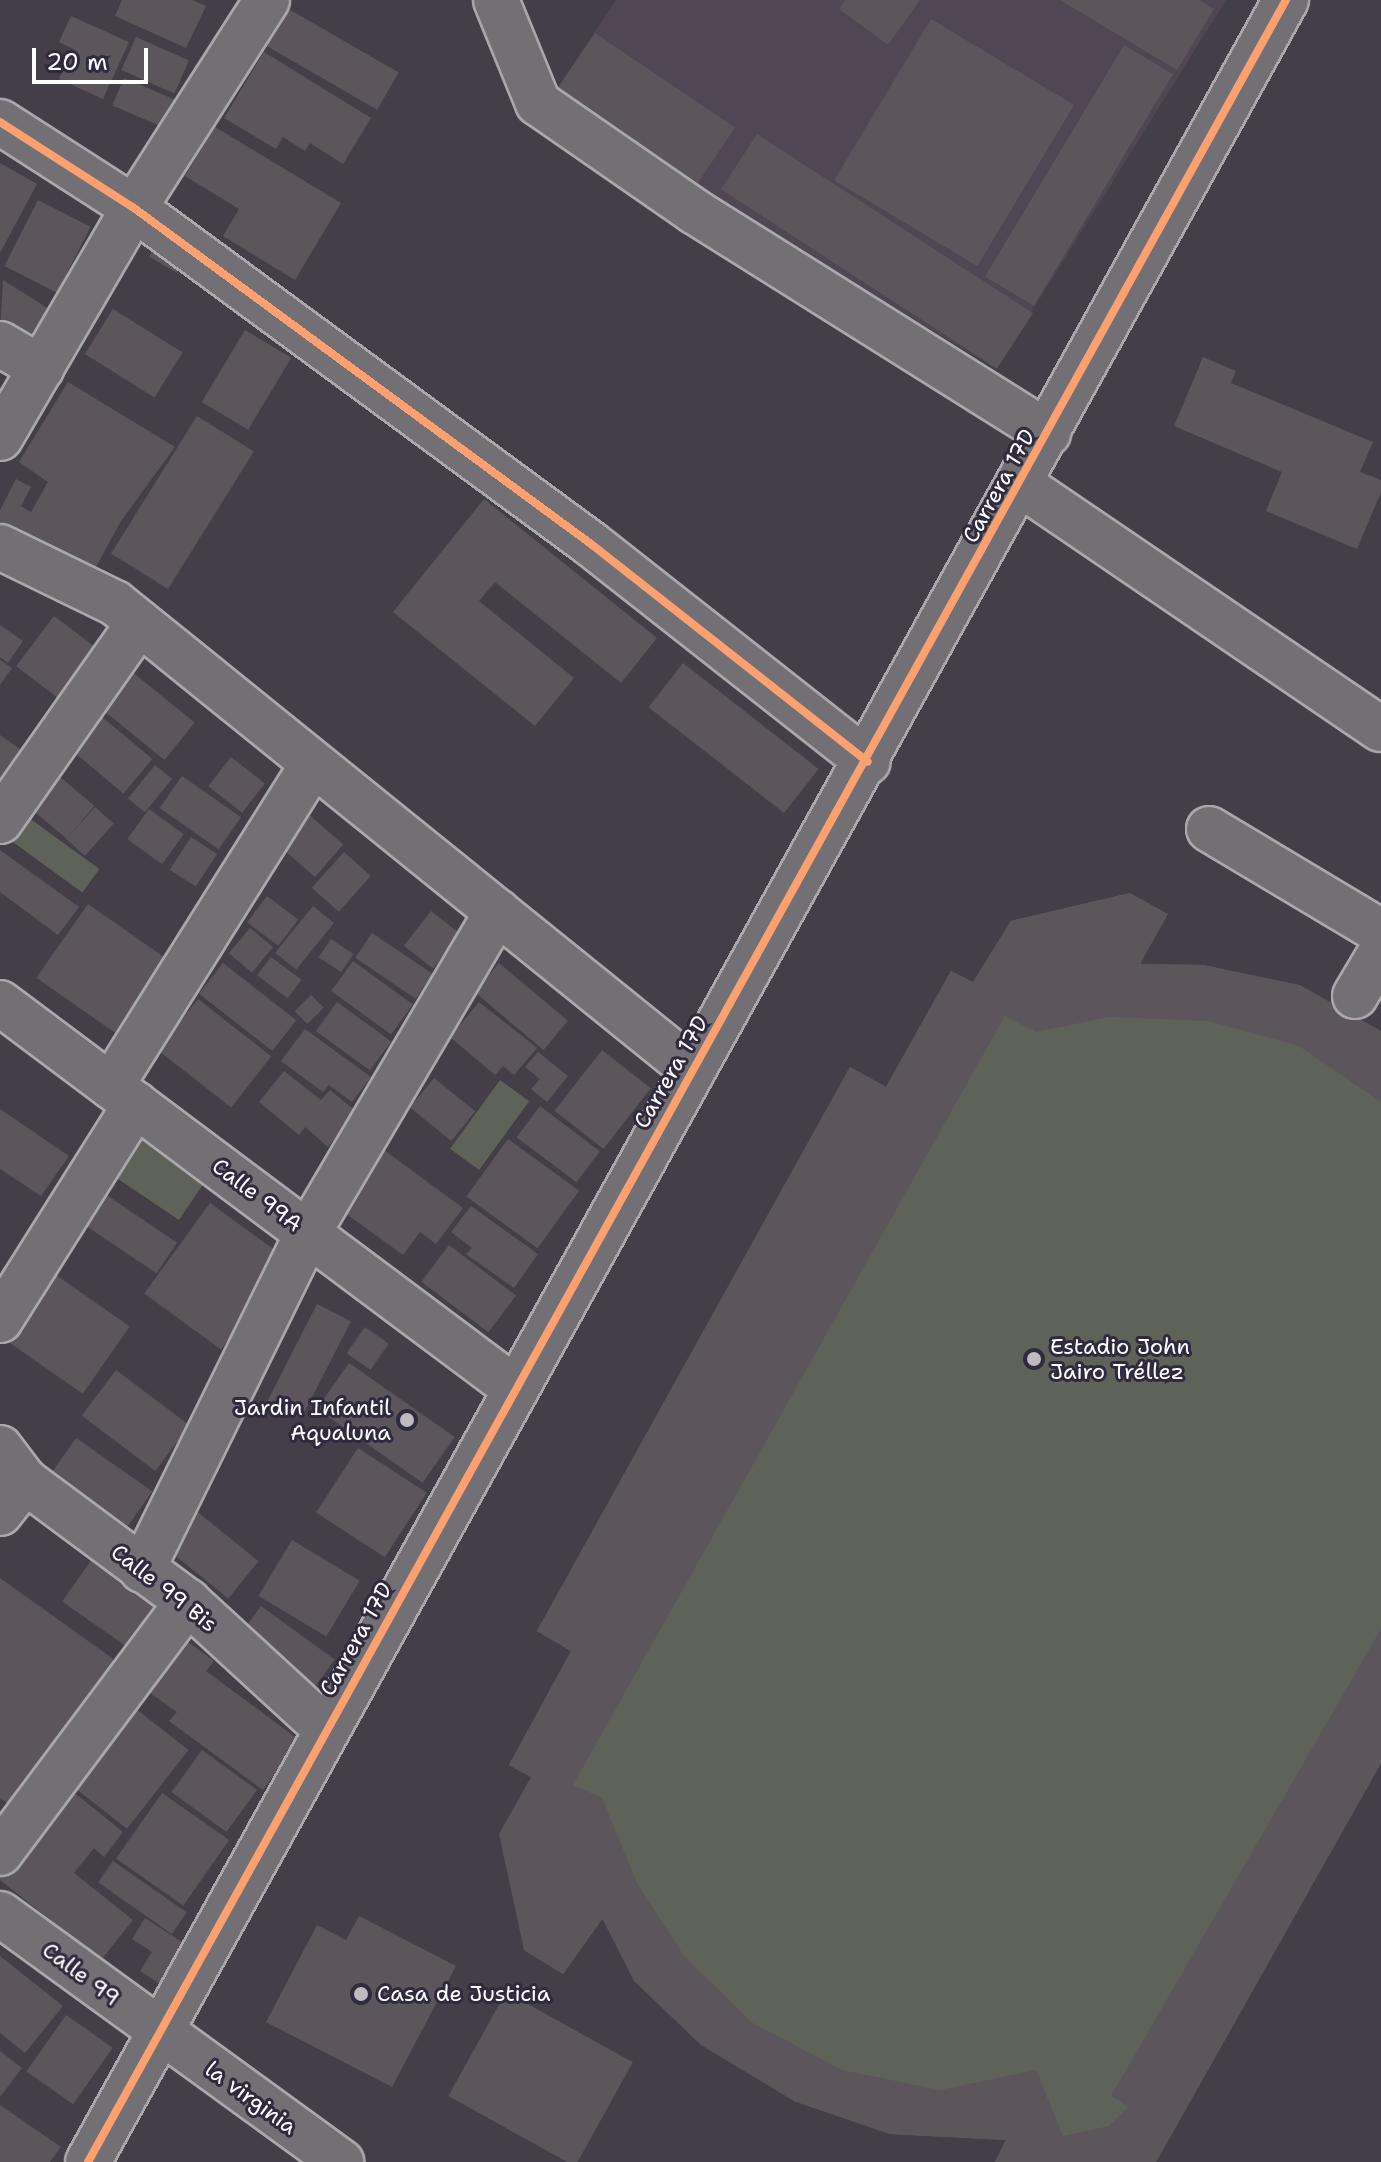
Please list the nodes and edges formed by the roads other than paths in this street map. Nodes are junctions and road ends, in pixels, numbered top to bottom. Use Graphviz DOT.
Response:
graph roads {
  1 [pos="267,0"];
  2 [pos="496,0"];
  3 [pos="1286,0"];
  4 [pos="0,122"];
  5 [pos="134,208"];
  6 [pos="0,344"];
  7 [pos="41,368"];
  8 [pos="1048,433"];
  9 [pos="0,438"];
  10 [pos="1020,484"];
  11 [pos="0,547"];
  12 [pos="139,623"];
  13 [pos="1381,729"];
  14 [pos="868,762"];
  15 [pos="313,764"];
  16 [pos="0,821"];
  17 [pos="1209,829"];
  18 [pos="497,912"];
  19 [pos="1381,932"];
  20 [pos="1381,952"];
  21 [pos="1355,996"];
  22 [pos="0,1003"];
  23 [pos="693,1070"];
  24 [pos="124,1095"];
  25 [pos="308,1233"];
  26 [pos="0,1320"];
  27 [pos="513,1387"];
  28 [pos="8,1481"];
  29 [pos="142,1570"];
  30 [pos="188,1602"];
  31 [pos="327,1730"];
  32 [pos="0,1853"];
  33 [pos="0,1914"];
  34 [pos="161,2034"];
  35 [pos="88,2162"];
  36 [pos="341,2162"];
  1 -- 5 [label="street"];
  2 -- 8 [label="street"];
  3 -- 8 [label="street, Carrera 17D"];
  4 -- 5 [label="street"];
  5 -- 7 [label="street"];
  5 -- 14 [label="street"];
  6 -- 7 [label="street"];
  7 -- 9 [label="street"];
  8 -- 10 [label="street, Carrera 17D"];
  10 -- 13 [label="street"];
  10 -- 14 [label="street, Carrera 17D"];
  11 -- 12 [label="street"];
  12 -- 15 [label="street"];
  12 -- 16 [label="street"];
  14 -- 23 [label="street, Carrera 17D"];
  15 -- 18 [label="street"];
  15 -- 24 [label="street"];
  17 -- 19 [label="street"];
  18 -- 23 [label="street"];
  18 -- 25 [label="street"];
  20 -- 21 [label="street"];
  22 -- 24 [label="street, Calle 99A"];
  23 -- 27 [label="street, Carrera 17D"];
  24 -- 25 [label="street, Calle 99A"];
  24 -- 26 [label="street"];
  25 -- 27 [label="street, Calle 99A"];
  25 -- 29 [label="street"];
  27 -- 31 [label="street, Carrera 17D"];
  28 -- 29 [label="street, Calle 99 Bis"];
  29 -- 30 [label="street, Calle 99 Bis"];
  30 -- 31 [label="street, Calle 99 Bis"];
  30 -- 32 [label="street"];
  31 -- 34 [label="street, Carrera 17D"];
  33 -- 34 [label="street, Calle 99"];
  34 -- 35 [label="street, Carrera 17D"];
  34 -- 36 [label="street, la virginia"];
}
